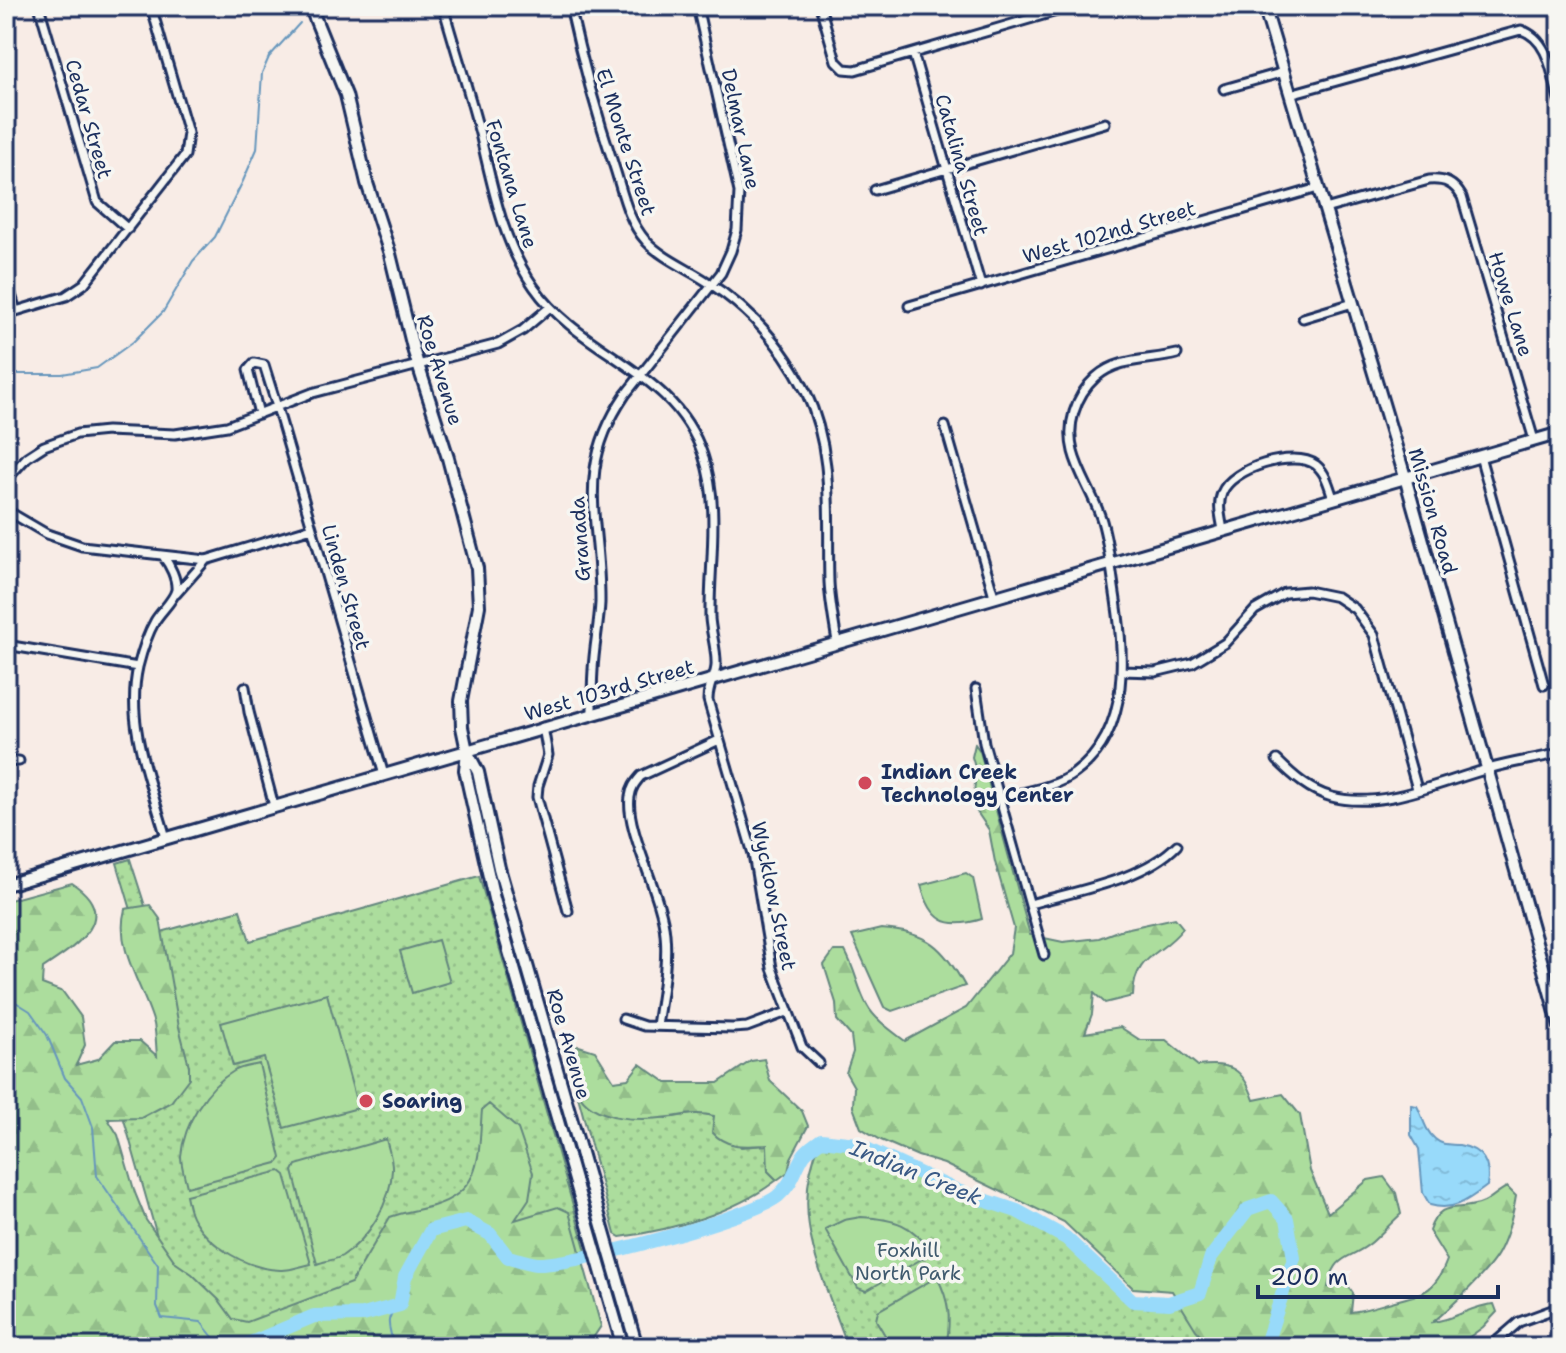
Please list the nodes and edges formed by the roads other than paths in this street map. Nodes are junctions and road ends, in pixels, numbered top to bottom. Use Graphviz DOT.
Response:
graph roads {
  1 [pos="39,6"];
  2 [pos="151,6"];
  3 [pos="310,6"];
  4 [pos="443,6"];
  5 [pos="570,6"];
  6 [pos="697,6"];
  7 [pos="820,6"];
  8 [pos="1074,6"];
  9 [pos="1264,6"];
  10 [pos="913,53"];
  11 [pos="1284,72"];
  12 [pos="1224,89"];
  13 [pos="1290,94"];
  14 [pos="1560,103"];
  15 [pos="1105,123"];
  16 [pos="947,169"];
  17 [pos="1318,188"];
  18 [pos="875,190"];
  19 [pos="1325,209"];
  20 [pos="128,229"];
  21 [pos="6,278"];
  22 [pos="713,285"];
  23 [pos="981,286"];
  24 [pos="1353,303"];
  25 [pos="909,306"];
  26 [pos="550,307"];
  27 [pos="16,311"];
  28 [pos="6,314"];
  29 [pos="1303,318"];
  30 [pos="1177,354"];
  31 [pos="417,364"];
  32 [pos="642,375"];
  33 [pos="277,408"];
  34 [pos="259,414"];
  35 [pos="945,426"];
  36 [pos="1560,433"];
  37 [pos="1534,440"];
  38 [pos="1480,456"];
  39 [pos="1405,477"];
  40 [pos="6,480"];
  41 [pos="1333,498"];
  42 [pos="6,510"];
  43 [pos="312,528"];
  44 [pos="1223,530"];
  45 [pos="163,556"];
  46 [pos="206,560"];
  47 [pos="1110,563"];
  48 [pos="176,594"];
  49 [pos="994,596"];
  50 [pos="837,642"];
  51 [pos="6,645"];
  52 [pos="138,667"];
  53 [pos="1121,671"];
  54 [pos="711,679"];
  55 [pos="1544,685"];
  56 [pos="245,687"];
  57 [pos="976,689"];
  58 [pos="592,713"];
  59 [pos="543,727"];
  60 [pos="719,740"];
  61 [pos="467,751"];
  62 [pos="1560,753"];
  63 [pos="1277,760"];
  64 [pos="19,761"];
  65 [pos="6,762"];
  66 [pos="1486,769"];
  67 [pos="384,775"];
  68 [pos="1417,789"];
  69 [pos="1000,798"];
  70 [pos="274,806"];
  71 [pos="166,838"];
  72 [pos="1177,845"];
  73 [pos="6,885"];
  74 [pos="1030,904"];
  75 [pos="568,911"];
  76 [pos="1044,955"];
  77 [pos="787,1012"];
  78 [pos="623,1019"];
  79 [pos="657,1026"];
  80 [pos="1560,1027"];
  81 [pos="554,1057"];
  82 [pos="540,1058"];
  83 [pos="819,1063"];
  84 [pos="1560,1307"];
  85 [pos="623,1347"];
  86 [pos="637,1347"];
  87 [pos="1490,1347"];
  1 -- 20 [label="street, Cedar Street"];
  2 -- 20 [label="street"];
  3 -- 31 [label="main road, Roe Avenue"];
  4 -- 26 [label="street, Fontana Lane"];
  5 -- 22 [label="street, El Monte Street"];
  6 -- 22 [label="street, Delmar Lane"];
  7 -- 10 [label="street"];
  8 -- 10 [label="street"];
  9 -- 11 [label="main road, Mission Road"];
  10 -- 16 [label="street, Catalina Street"];
  11 -- 12 [label="street"];
  11 -- 13 [label="main road, Mission Road"];
  13 -- 14 [label="street"];
  13 -- 17 [label="main road, Mission Road"];
  15 -- 16 [label="street"];
  16 -- 18 [label="street"];
  16 -- 23 [label="street, Catalina Street"];
  17 -- 19 [label="main road, Mission Road"];
  17 -- 23 [label="street, West 102nd Street"];
  19 -- 24 [label="main road, Mission Road"];
  19 -- 37 [label="street, Howe Lane"];
  20 -- 27 [label="street"];
  21 -- 27 [label="street"];
  22 -- 32 [label="street, Delmar Lane"];
  22 -- 50 [label="street, El Monte Street"];
  23 -- 25 [label="street, West 102nd Street"];
  24 -- 29 [label="street"];
  24 -- 39 [label="main road, Mission Road"];
  26 -- 31 [label="street"];
  26 -- 32 [label="street, Fontana Lane"];
  27 -- 28 [label="street"];
  30 -- 47 [label="street"];
  31 -- 33 [label="street"];
  31 -- 61 [label="main road, Roe Avenue"];
  32 -- 54 [label="street, Fontana Lane"];
  32 -- 58 [label="street, Granada"];
  33 -- 34 [label="street"];
  33 -- 34 [label="street, Linden Street"];
  33 -- 43 [label="street, Linden Street"];
  34 -- 40 [label="street"];
  35 -- 49 [label="street"];
  36 -- 37 [label="main road, West 103rd Street"];
  37 -- 38 [label="main road, West 103rd Street"];
  38 -- 39 [label="main road, West 103rd Street"];
  38 -- 55 [label="street"];
  39 -- 41 [label="main road, West 103rd Street"];
  39 -- 66 [label="main road, Mission Road"];
  41 -- 44 [label="main road, West 103rd Street"];
  41 -- 44 [label="street"];
  42 -- 45 [label="street"];
  43 -- 46 [label="street"];
  43 -- 67 [label="street, Linden Street"];
  44 -- 47 [label="main road, West 103rd Street"];
  45 -- 46 [label="street"];
  45 -- 48 [label="street"];
  46 -- 48 [label="street"];
  47 -- 49 [label="main road, West 103rd Street"];
  47 -- 53 [label="street"];
  48 -- 52 [label="street"];
  49 -- 50 [label="main road, West 103rd Street"];
  50 -- 54 [label="main road, West 103rd Street"];
  51 -- 52 [label="street"];
  52 -- 71 [label="street"];
  53 -- 68 [label="street"];
  53 -- 69 [label="street"];
  54 -- 58 [label="main road, West 103rd Street"];
  54 -- 60 [label="street, Wycklow Street"];
  56 -- 70 [label="street"];
  57 -- 69 [label="street"];
  58 -- 59 [label="main road, West 103rd Street"];
  59 -- 61 [label="main road, West 103rd Street"];
  59 -- 75 [label="street"];
  60 -- 77 [label="street, Wycklow Street"];
  60 -- 79 [label="street"];
  61 -- 67 [label="main road, West 103rd Street"];
  61 -- 81 [label="main road, Roe Avenue"];
  61 -- 82 [label="main road, Roe Avenue"];
  62 -- 66 [label="street"];
  63 -- 68 [label="street"];
  64 -- 65 [label="street"];
  66 -- 68 [label="street"];
  66 -- 80 [label="main road, Mission Road"];
  67 -- 70 [label="main road, West 103rd Street"];
  69 -- 74 [label="street"];
  70 -- 71 [label="main road, West 103rd Street"];
  71 -- 73 [label="main road, West 103rd Street"];
  72 -- 74 [label="street"];
  74 -- 76 [label="street"];
  77 -- 79 [label="street"];
  77 -- 83 [label="street, Wycklow Street"];
  78 -- 79 [label="street"];
  81 -- 82 [label="main road"];
  81 -- 86 [label="main road, Roe Avenue"];
  82 -- 85 [label="main road, Roe Avenue"];
  84 -- 87 [label="street"];
}
